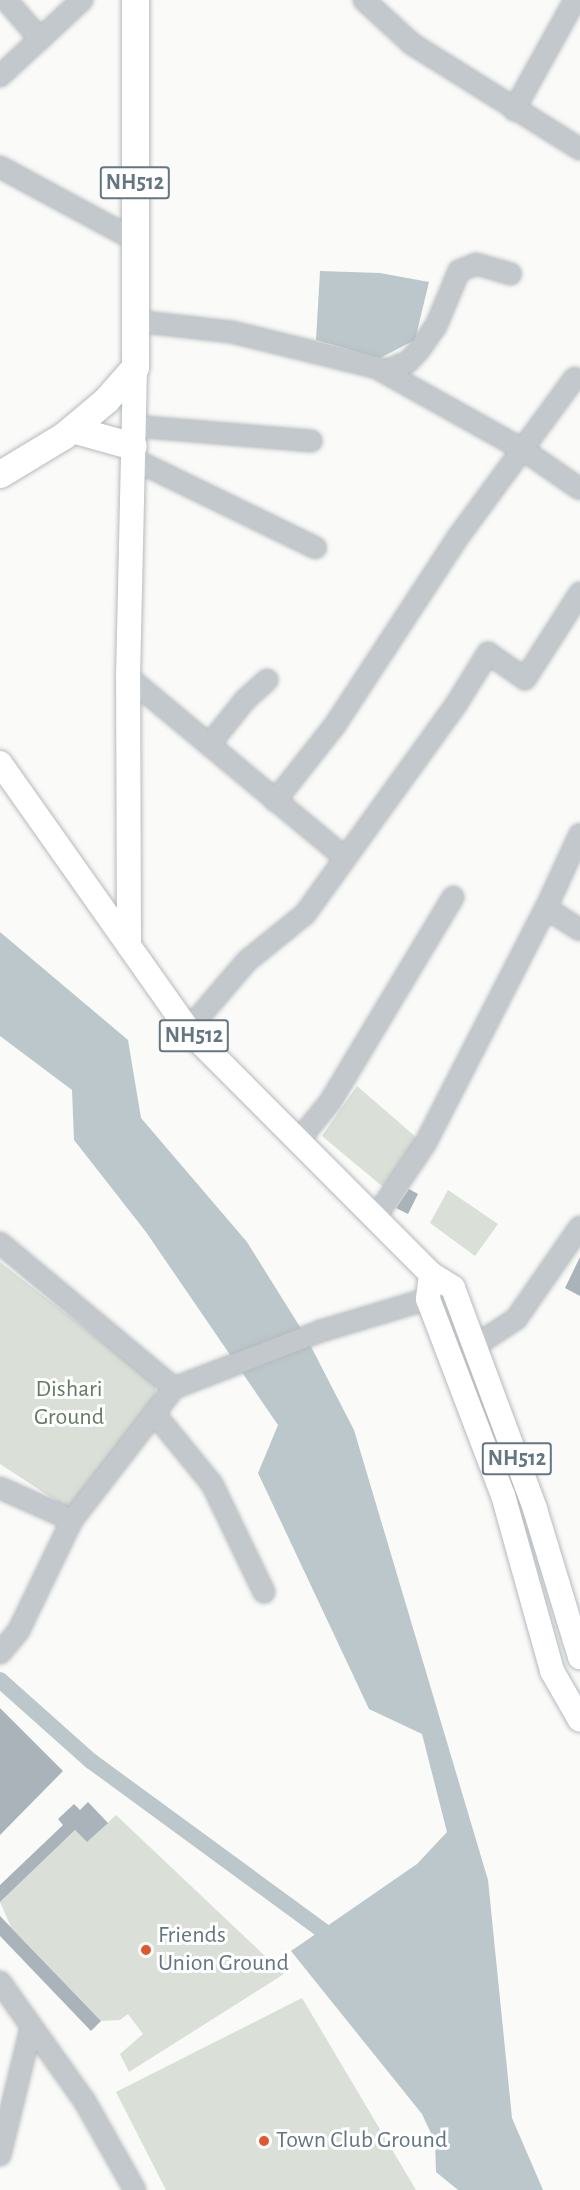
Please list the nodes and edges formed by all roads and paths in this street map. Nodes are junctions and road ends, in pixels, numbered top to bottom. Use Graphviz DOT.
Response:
graph roads {
  1 [pos="6,0"];
  2 [pos="82,0"];
  3 [pos="135,0"];
  4 [pos="364,0"];
  5 [pos="575,0"];
  6 [pos="40,39"];
  7 [pos="0,76"];
  8 [pos="514,110"];
  9 [pos="580,149"];
  10 [pos="0,168"];
  11 [pos="135,240"];
  12 [pos="511,274"];
  13 [pos="135,321"];
  14 [pos="135,366"];
  15 [pos="377,368"];
  16 [pos="574,378"];
  17 [pos="72,429"];
  18 [pos="311,441"];
  19 [pos="133,444"];
  20 [pos="522,449"];
  21 [pos="0,474"];
  22 [pos="580,489"];
  23 [pos="316,548"];
  24 [pos="580,593"];
  25 [pos="128,677"];
  26 [pos="267,680"];
  27 [pos="210,746"];
  28 [pos="0,763"];
  29 [pos="275,801"];
  30 [pos="580,834"];
  31 [pos="344,857"];
  32 [pos="453,897"];
  33 [pos="546,908"];
  34 [pos="580,930"];
  35 [pos="129,946"];
  36 [pos="188,1030"];
  37 [pos="298,1141"];
  38 [pos="375,1218"];
  39 [pos="580,1227"];
  40 [pos="0,1243"];
  41 [pos="431,1274"];
  42 [pos="428,1299"];
  43 [pos="476,1345"];
  44 [pos="174,1388"];
  45 [pos="154,1413"];
  46 [pos="0,1488"];
  47 [pos="72,1520"];
  48 [pos="264,1592"];
  49 [pos="0,1653"];
  50 [pos="580,1657"];
  51 [pos="580,1720"];
  52 [pos="0,1982"];
  53 [pos="31,2028"];
  54 [pos="1,2150"];
  55 [pos="135,2190"];
  1 -- 6 [label="street"];
  2 -- 6 [label="street"];
  3 -- 11 [label="highway, NH512"];
  4 -- 8 [label="street"];
  5 -- 8 [label="street"];
  6 -- 7 [label="street"];
  8 -- 9 [label="street"];
  10 -- 11 [label="street"];
  11 -- 13 [label="highway, NH512"];
  12 -- 15 [label="street"];
  13 -- 14 [label="highway, NH512"];
  13 -- 15 [label="street"];
  14 -- 17 [label="highway"];
  14 -- 19 [label="main road"];
  15 -- 20 [label="street"];
  16 -- 20 [label="street"];
  17 -- 19 [label="highway"];
  17 -- 21 [label="highway"];
  18 -- 19 [label="street"];
  19 -- 23 [label="street"];
  19 -- 25 [label="main road"];
  20 -- 22 [label="street"];
  20 -- 29 [label="street"];
  24 -- 31 [label="street"];
  25 -- 27 [label="street"];
  25 -- 35 [label="main road"];
  26 -- 27 [label="street"];
  27 -- 29 [label="street"];
  28 -- 35 [label="main road, NH512"];
  29 -- 31 [label="street"];
  30 -- 33 [label="street"];
  31 -- 36 [label="street"];
  32 -- 37 [label="street"];
  33 -- 34 [label="street"];
  33 -- 38 [label="street"];
  35 -- 36 [label="main road, NH512"];
  36 -- 37 [label="main road, NH512"];
  37 -- 38 [label="main road, NH512"];
  38 -- 41 [label="main road, NH512"];
  39 -- 43 [label="street"];
  40 -- 44 [label="street"];
  41 -- 42 [label="main road"];
  41 -- 43 [label="main road, NH512"];
  42 -- 44 [label="street"];
  42 -- 51 [label="main road"];
  43 -- 50 [label="main road, NH512"];
  44 -- 45 [label="street"];
  45 -- 47 [label="street"];
  45 -- 48 [label="street"];
  46 -- 47 [label="street"];
  47 -- 49 [label="street"];
  52 -- 53 [label="street"];
  53 -- 54 [label="street"];
  53 -- 55 [label="street"];
}
